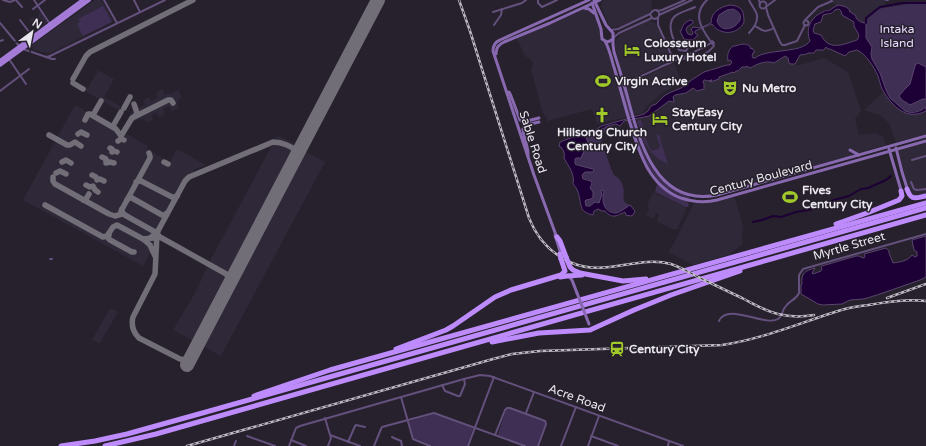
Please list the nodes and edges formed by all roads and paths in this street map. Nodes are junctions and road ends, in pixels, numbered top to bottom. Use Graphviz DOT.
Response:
graph roads {
  1 [pos="3,0"];
  2 [pos="16,0"];
  3 [pos="34,0"];
  4 [pos="45,0"];
  5 [pos="83,0"];
  6 [pos="89,0"];
  7 [pos="104,0"];
  8 [pos="134,0"];
  9 [pos="165,0"];
  10 [pos="526,0"];
  11 [pos="538,0"];
  12 [pos="557,0"];
  13 [pos="600,0"];
  14 [pos="684,0"];
  15 [pos="692,0"];
  16 [pos="707,0"];
  17 [pos="749,0"];
  18 [pos="759,0"];
  19 [pos="770,0"];
  20 [pos="775,0"];
  21 [pos="831,0"];
  22 [pos="592,1"];
  23 [pos="764,1"];
  24 [pos="760,4"];
  25 [pos="37,5"];
  26 [pos="767,6"];
  27 [pos="22,7"];
  28 [pos="695,7"];
  29 [pos="33,8"];
  30 [pos="762,8"];
  31 [pos="502,9"];
  32 [pos="577,10"];
  33 [pos="657,11"];
  34 [pos="140,12"];
  35 [pos="493,12"];
  36 [pos="650,14"];
  37 [pos="768,15"];
  38 [pos="659,16"];
  39 [pos="597,18"];
  40 [pos="653,19"];
  41 [pos="20,20"];
  42 [pos="807,21"];
  43 [pos="0,23"];
  44 [pos="117,23"];
  45 [pos="51,25"];
  46 [pos="494,25"];
  47 [pos="658,25"];
  48 [pos="755,26"];
  49 [pos="805,26"];
  50 [pos="774,28"];
  51 [pos="610,30"];
  52 [pos="602,33"];
  53 [pos="749,33"];
  54 [pos="33,36"];
  55 [pos="613,39"];
  56 [pos="605,41"];
  57 [pos="712,43"];
  58 [pos="688,47"];
  59 [pos="21,48"];
  60 [pos="684,51"];
  61 [pos="8,57"];
  62 [pos="46,57"];
  63 [pos="686,57"];
  64 [pos="496,58"];
  65 [pos="55,59"];
  66 [pos="0,61"];
  67 [pos="674,61"];
  68 [pos="0,65"];
  69 [pos="30,69"];
  70 [pos="20,75"];
  71 [pos="624,83"];
  72 [pos="26,84"];
  73 [pos="619,84"];
  74 [pos="506,87"];
  75 [pos="0,90"];
  76 [pos="926,136"];
  77 [pos="926,141"];
  78 [pos="895,144"];
  79 [pos="642,145"];
  80 [pos="888,147"];
  81 [pos="896,149"];
  82 [pos="850,150"];
  83 [pos="889,151"];
  84 [pos="860,155"];
  85 [pos="926,156"];
  86 [pos="528,158"];
  87 [pos="642,160"];
  88 [pos="912,160"];
  89 [pos="912,182"];
  90 [pos="907,188"];
  91 [pos="926,189"];
  92 [pos="901,190"];
  93 [pos="926,196"];
  94 [pos="926,203"];
  95 [pos="926,208"];
  96 [pos="926,215"];
  97 [pos="555,234"];
  98 [pos="926,234"];
  99 [pos="790,241"];
  100 [pos="782,256"];
  101 [pos="563,257"];
  102 [pos="674,273"];
  103 [pos="571,277"];
  104 [pos="597,277"];
  105 [pos="550,279"];
  106 [pos="719,321"];
  107 [pos="590,327"];
  108 [pos="361,362"];
  109 [pos="407,363"];
  110 [pos="494,377"];
  111 [pos="464,379"];
  112 [pos="442,385"];
  113 [pos="534,392"];
  114 [pos="401,397"];
  115 [pos="576,407"];
  116 [pos="206,412"];
  117 [pos="526,413"];
  118 [pos="599,416"];
  119 [pos="325,418"];
  120 [pos="407,420"];
  121 [pos="365,427"];
  122 [pos="475,428"];
  123 [pos="330,435"];
  124 [pos="495,435"];
  125 [pos="247,436"];
  126 [pos="591,436"];
  127 [pos="392,437"];
  128 [pos="291,440"];
  129 [pos="236,441"];
  130 [pos="670,441"];
  131 [pos="348,442"];
  132 [pos="515,442"];
  133 [pos="61,446"];
  134 [pos="105,446"];
  135 [pos="234,446"];
  136 [pos="274,446"];
  137 [pos="289,446"];
  138 [pos="306,446"];
  139 [pos="328,446"];
  140 [pos="360,446"];
  141 [pos="374,446"];
  142 [pos="402,446"];
  143 [pos="430,446"];
  144 [pos="468,446"];
  145 [pos="514,446"];
  146 [pos="525,446"];
  147 [pos="538,446"];
  148 [pos="561,446"];
  149 [pos="588,446"];
  150 [pos="618,446"];
  151 [pos="668,446"];
  152 [pos="683,446"];
  1 -- 2 [label="street"];
  2 -- 27 [label="street"];
  3 -- 25 [label="street"];
  4 -- 25 [label="street"];
  5 -- 45 [label="main road"];
  6 -- 45 [label="main road"];
  7 -- 44 [label="street"];
  8 -- 34 [label="street"];
  9 -- 34 [label="street"];
  10 -- 31 [label="street"];
  11 -- 12 [label="street"];
  13 -- 22 [label="main road"];
  14 -- 33 [label="street"];
  15 -- 38 [label="street"];
  16 -- 57 [label="street"];
  17 -- 48 [label="street"];
  18 -- 24 [label="street"];
  19 -- 23 [label="street"];
  20 -- 26 [label="street"];
  21 -- 42 [label="street"];
  22 -- 32 [label="main road"];
  22 -- 39 [label="main road, Century Boulevard"];
  22 -- 51 [label="main road, Century Boulevard"];
  22 -- 64 [label="main road, Sable Road"];
  23 -- 24 [label="street"];
  23 -- 26 [label="street"];
  24 -- 30 [label="street"];
  25 -- 29 [label="street"];
  25 -- 45 [label="street"];
  26 -- 30 [label="street"];
  26 -- 37 [label="street"];
  28 -- 60 [label="street"];
  30 -- 37 [label="street"];
  31 -- 35 [label="street"];
  31 -- 46 [label="street"];
  32 -- 39 [label="main road"];
  32 -- 64 [label="main road, Sable Road"];
  33 -- 36 [label="street"];
  33 -- 38 [label="street"];
  34 -- 44 [label="street"];
  36 -- 40 [label="street"];
  36 -- 51 [label="street"];
  37 -- 50 [label="street"];
  38 -- 40 [label="street"];
  38 -- 47 [label="street"];
  39 -- 52 [label="main road, Century Boulevard"];
  40 -- 47 [label="street"];
  40 -- 55 [label="street"];
  41 -- 54 [label="street"];
  42 -- 49 [label="street"];
  42 -- 49 [label="street"];
  43 -- 59 [label="street"];
  44 -- 62 [label="street"];
  45 -- 54 [label="main road"];
  45 -- 59 [label="main road"];
  47 -- 67 [label="street"];
  48 -- 50 [label="street"];
  48 -- 53 [label="street"];
  49 -- 50 [label="street"];
  51 -- 52 [label="main road"];
  51 -- 55 [label="main road, Century Boulevard"];
  52 -- 56 [label="main road, Century Boulevard"];
  54 -- 59 [label="main road"];
  55 -- 56 [label="main road"];
  55 -- 71 [label="main road, Century Boulevard"];
  56 -- 73 [label="main road, Century Boulevard"];
  57 -- 63 [label="street"];
  57 -- 63 [label="street"];
  58 -- 60 [label="street"];
  59 -- 61 [label="main road"];
  59 -- 62 [label="street"];
  60 -- 63 [label="street"];
  61 -- 66 [label="main road"];
  61 -- 68 [label="main road"];
  61 -- 70 [label="street"];
  62 -- 65 [label="street"];
  63 -- 67 [label="street"];
  64 -- 74 [label="main road, Sable Road"];
  67 -- 71 [label="street"];
  69 -- 70 [label="street"];
  70 -- 72 [label="street"];
  70 -- 75 [label="street"];
  71 -- 73 [label="street"];
  71 -- 79 [label="main road, Century Boulevard"];
  73 -- 87 [label="main road, Century Boulevard"];
  74 -- 86 [label="main road, Sable Road"];
  74 -- 86 [label="main road"];
  76 -- 78 [label="main road, Century Boulevard"];
  77 -- 81 [label="main road, Century Boulevard"];
  78 -- 80 [label="main road, Century Boulevard"];
  78 -- 81 [label="main road"];
  79 -- 84 [label="main road, Century Boulevard"];
  79 -- 87 [label="main road"];
  80 -- 83 [label="main road"];
  80 -- 84 [label="main road, Century Boulevard"];
  81 -- 83 [label="main road, Century Boulevard"];
  81 -- 90 [label="main road"];
  82 -- 84 [label="main road"];
  83 -- 87 [label="main road, Century Boulevard"];
  83 -- 92 [label="main road"];
  85 -- 88 [label="street"];
  86 -- 97 [label="main road, Sable Road"];
  89 -- 91 [label="street"];
  90 -- 93 [label="highway"];
  92 -- 99 [label="highway"];
  94 -- 99 [label="highway"];
  95 -- 116 [label="highway"];
  96 -- 100 [label="highway"];
  97 -- 101 [label="main road, Sable Road"];
  97 -- 101 [label="highway"];
  98 -- 106 [label="street, Myrtle Street"];
  99 -- 102 [label="highway"];
  100 -- 107 [label="highway"];
  100 -- 109 [label="highway"];
  101 -- 103 [label="main road, Sable Road"];
  101 -- 104 [label="highway"];
  101 -- 105 [label="highway"];
  102 -- 104 [label="highway"];
  102 -- 108 [label="highway"];
  103 -- 104 [label="highway"];
  103 -- 105 [label="highway"];
  103 -- 107 [label="main road, Sable Road, bridge"];
  105 -- 108 [label="highway"];
  107 -- 109 [label="highway"];
  108 -- 116 [label="highway"];
  109 -- 134 [label="highway"];
  110 -- 111 [label="street, Acre Road"];
  110 -- 113 [label="street, Acre Road"];
  110 -- 122 [label="street"];
  111 -- 112 [label="street, Acre Road"];
  111 -- 112 [label="street"];
  112 -- 114 [label="street, Acre Road"];
  113 -- 115 [label="street, Acre Road"];
  113 -- 117 [label="street"];
  114 -- 119 [label="street, Acre Road"];
  114 -- 120 [label="street"];
  115 -- 118 [label="street, Acre Road"];
  115 -- 148 [label="street"];
  116 -- 133 [label="highway"];
  117 -- 124 [label="street"];
  117 -- 147 [label="street"];
  118 -- 126 [label="street"];
  118 -- 130 [label="street, Acre Road"];
  119 -- 123 [label="street"];
  119 -- 128 [label="street, Acre Road"];
  120 -- 122 [label="street"];
  120 -- 141 [label="street"];
  120 -- 143 [label="street"];
  121 -- 131 [label="street"];
  122 -- 124 [label="street"];
  122 -- 144 [label="street"];
  123 -- 131 [label="street"];
  123 -- 139 [label="street"];
  124 -- 132 [label="street"];
  125 -- 136 [label="street"];
  126 -- 149 [label="street"];
  126 -- 150 [label="street"];
  127 -- 142 [label="street"];
  128 -- 137 [label="street"];
  128 -- 138 [label="street"];
  129 -- 135 [label="street"];
  130 -- 151 [label="street"];
  130 -- 152 [label="street, Acre Road"];
  131 -- 140 [label="street"];
  132 -- 145 [label="street"];
  132 -- 146 [label="street"];
}
